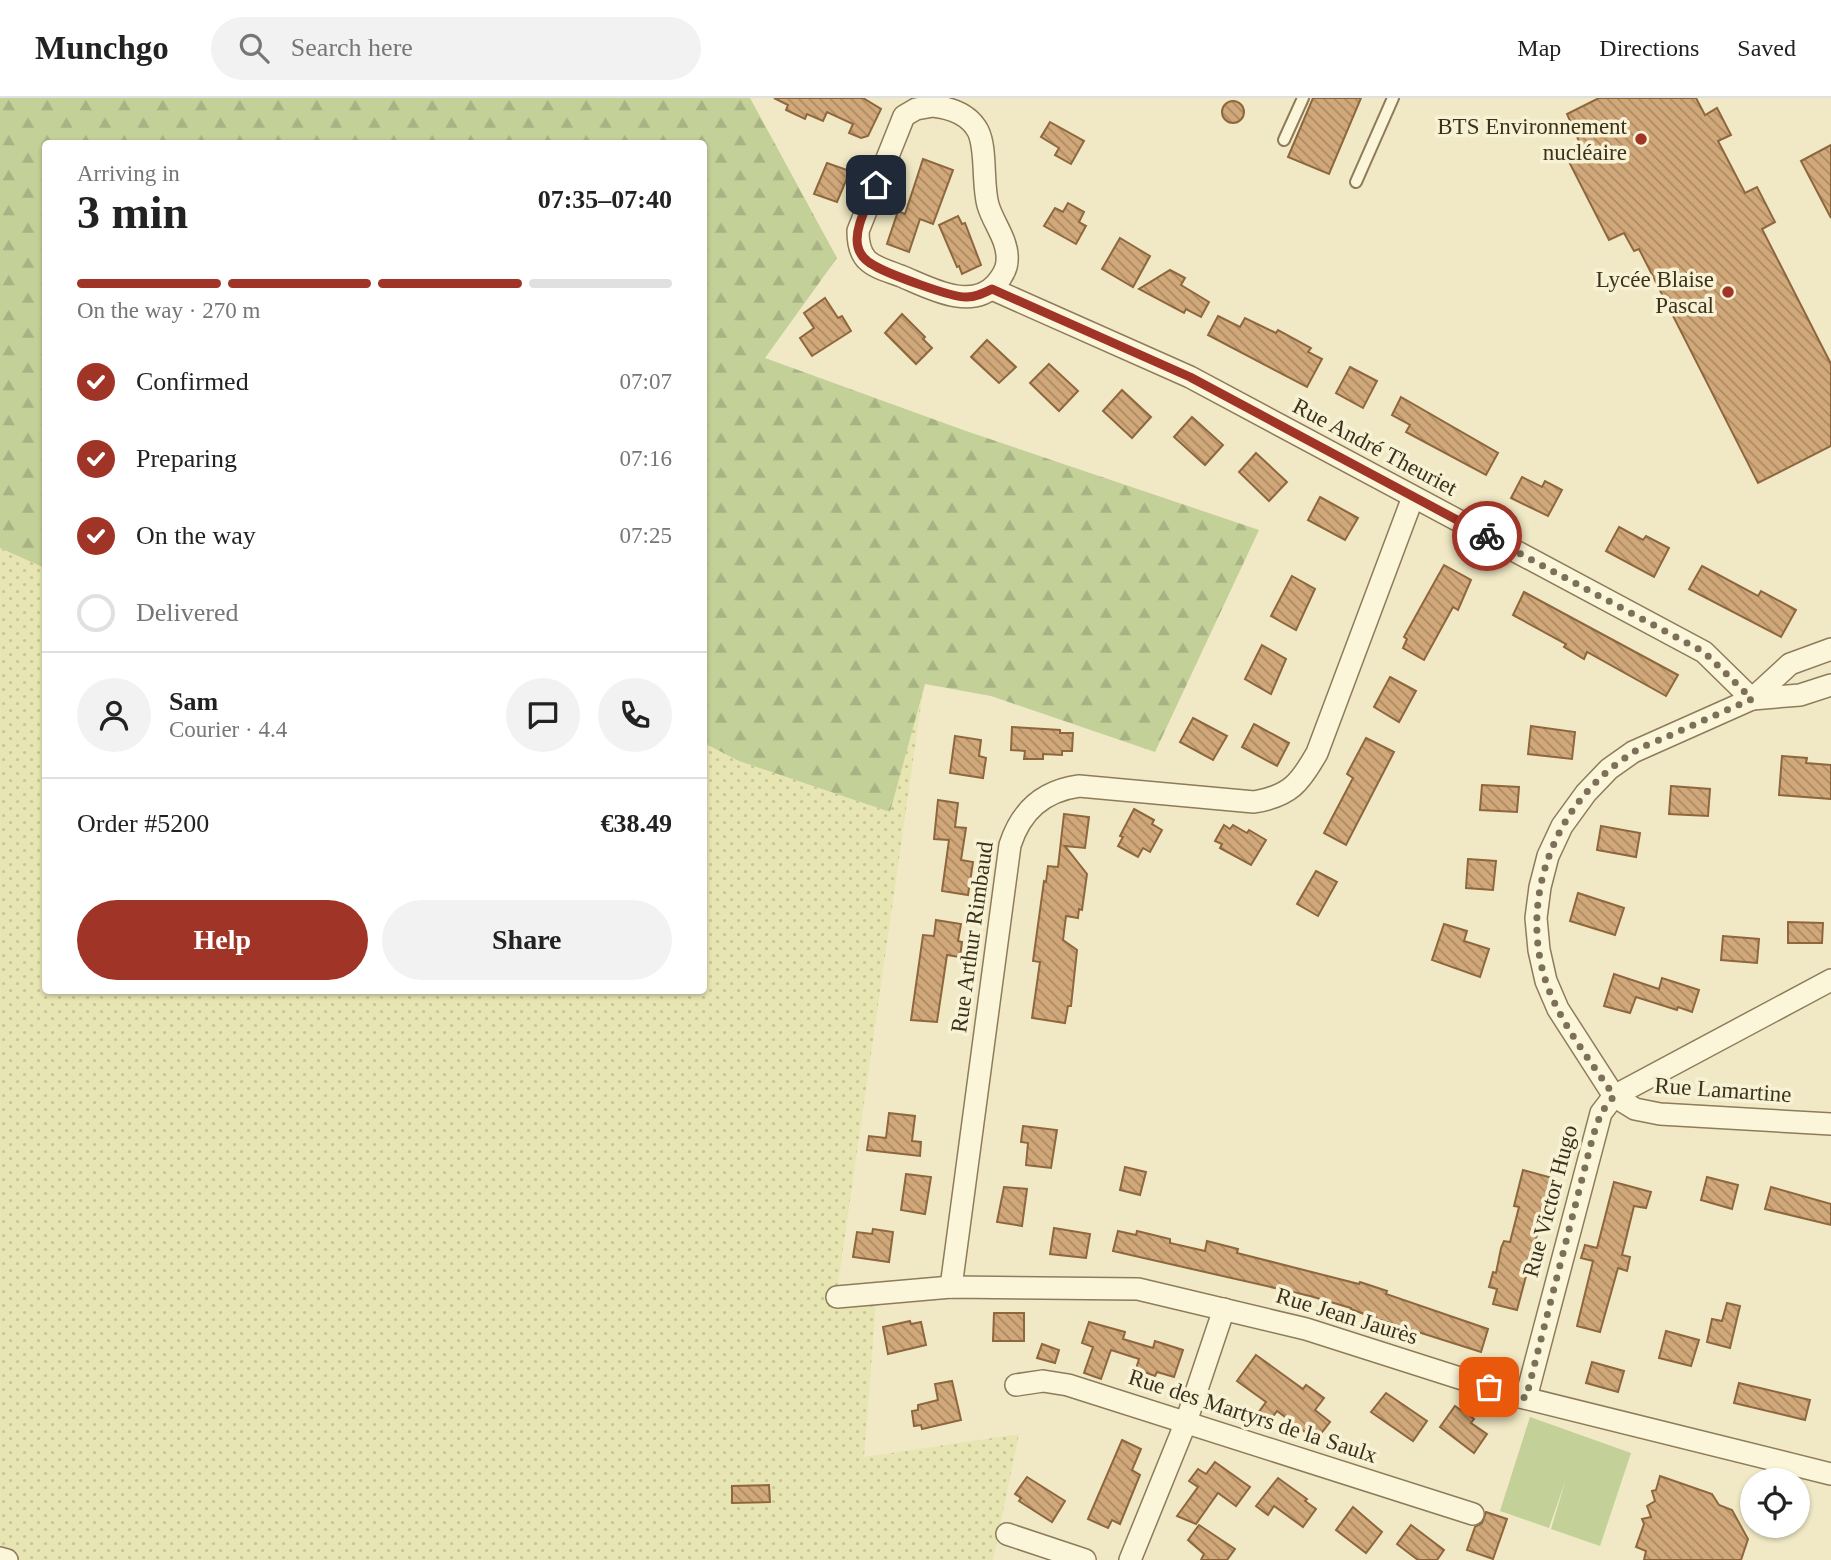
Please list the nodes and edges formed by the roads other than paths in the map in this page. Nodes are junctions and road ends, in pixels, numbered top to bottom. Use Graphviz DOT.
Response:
graph roads {
  1 [pos="1303,98"];
  2 [pos="1393,98"];
  3 [pos="899,107"];
  4 [pos="1284,140"];
  5 [pos="1356,182"];
  6 [pos="992,289"];
  7 [pos="1413,497"];
  8 [pos="1831,649"];
  9 [pos="1831,685"];
  10 [pos="1752,699"];
  11 [pos="1831,980"];
  12 [pos="1614,1096"];
  13 [pos="1831,1124"];
  14 [pos="951,1287"];
  15 [pos="837,1297"];
  16 [pos="1224,1309"];
  17 [pos="1016,1385"];
  18 [pos="1526,1398"];
  19 [pos="1186,1422"];
  20 [pos="1831,1474"];
  21 [pos="1473,1514"];
  22 [pos="1007,1534"];
  23 [pos="0,1558"];
  24 [pos="7,1560"];
  25 [pos="1086,1560"];
  26 [pos="1130,1560"];
  1 -- 4 [label="lane"];
  2 -- 5 [label="lane"];
  3 -- 6 [label="street"];
  3 -- 6 [label="street"];
  6 -- 7 [label="street, Rue André Theuriet"];
  7 -- 10 [label="street, Rue André Theuriet"];
  7 -- 14 [label="street, Rue Arthur Rimbaud"];
  8 -- 10 [label="street"];
  9 -- 10 [label="street"];
  10 -- 12 [label="street"];
  11 -- 12 [label="street"];
  12 -- 13 [label="street, Rue Lamartine"];
  12 -- 18 [label="street, Rue Victor Hugo"];
  14 -- 15 [label="street, Rue Jean Jaurès"];
  14 -- 16 [label="street, Rue Jean Jaurès"];
  16 -- 18 [label="street, Rue Jean Jaurès"];
  16 -- 19 [label="street"];
  17 -- 19 [label="street, Rue des Martyrs de la Saulx"];
  18 -- 20 [label="street, Rue Jean Jaurès"];
  19 -- 21 [label="street, Rue des Martyrs de la Saulx"];
  19 -- 26 [label="street"];
  22 -- 25 [label="street"];
  23 -- 24 [label="street"];
}
